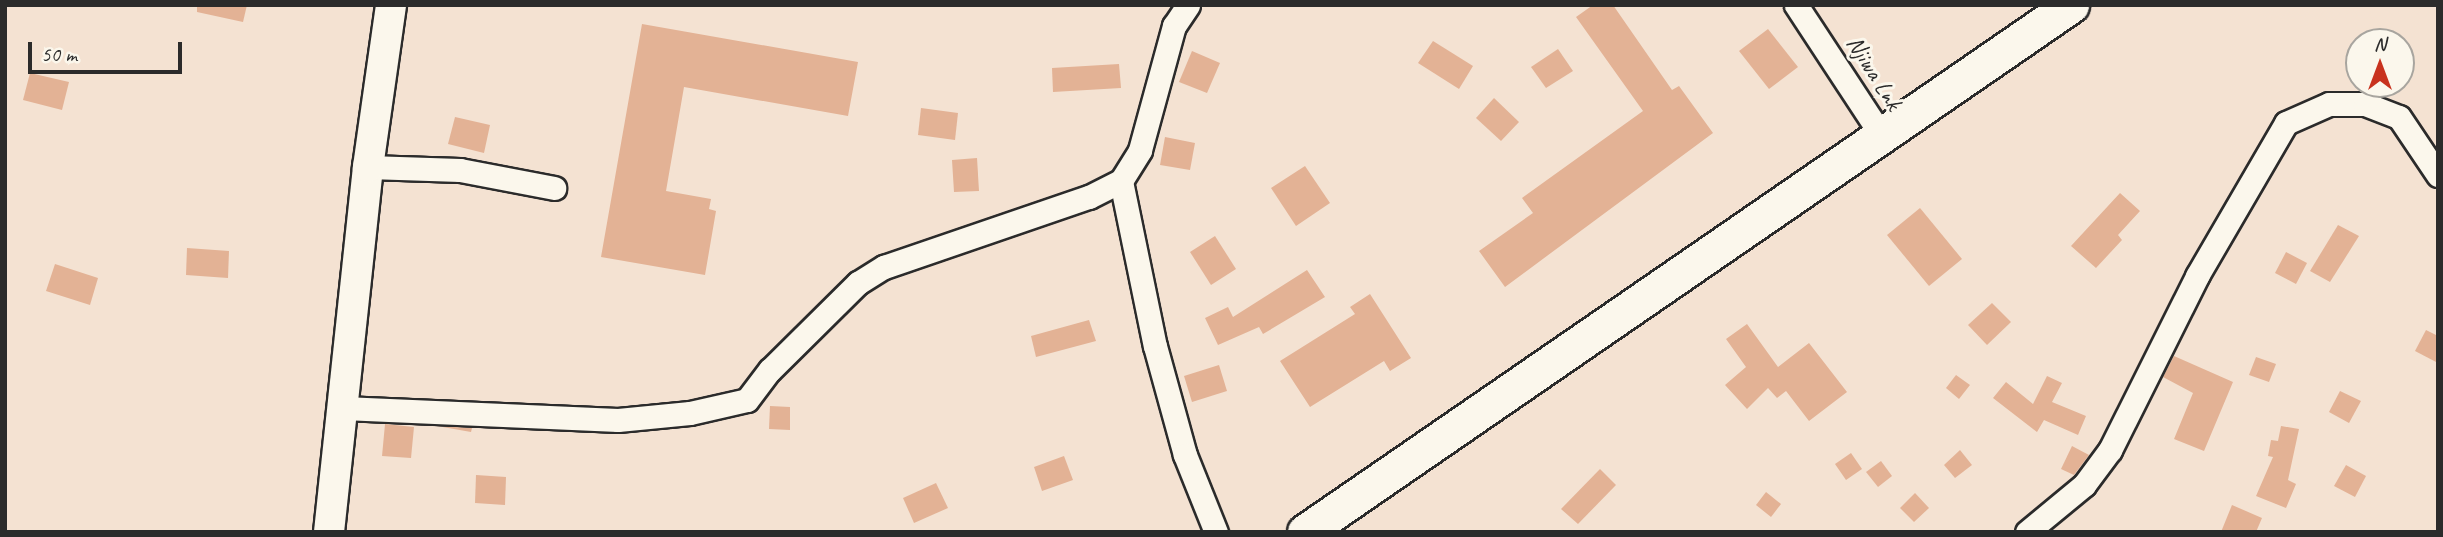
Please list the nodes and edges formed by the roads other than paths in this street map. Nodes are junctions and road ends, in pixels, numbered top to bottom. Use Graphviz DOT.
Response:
graph roads {
  1 [pos="391,5"];
  2 [pos="1188,5"];
  3 [pos="1796,5"];
  4 [pos="2071,5"];
  5 [pos="1882,136"];
  6 [pos="368,167"];
  7 [pos="2438,175"];
  8 [pos="1121,181"];
  9 [pos="554,188"];
  10 [pos="342,408"];
  11 [pos="329,532"];
  12 [pos="1216,532"];
  13 [pos="1305,532"];
  14 [pos="2027,532"];
  1 -- 6 [label="main road"];
  2 -- 8 [label="street"];
  3 -- 5 [label="street, Njiwa Lnk"];
  4 -- 5 [label="highway"];
  5 -- 13 [label="highway"];
  6 -- 9 [label="street"];
  6 -- 10 [label="main road"];
  7 -- 14 [label="street"];
  8 -- 10 [label="street"];
  8 -- 12 [label="street"];
  10 -- 11 [label="main road"];
}
